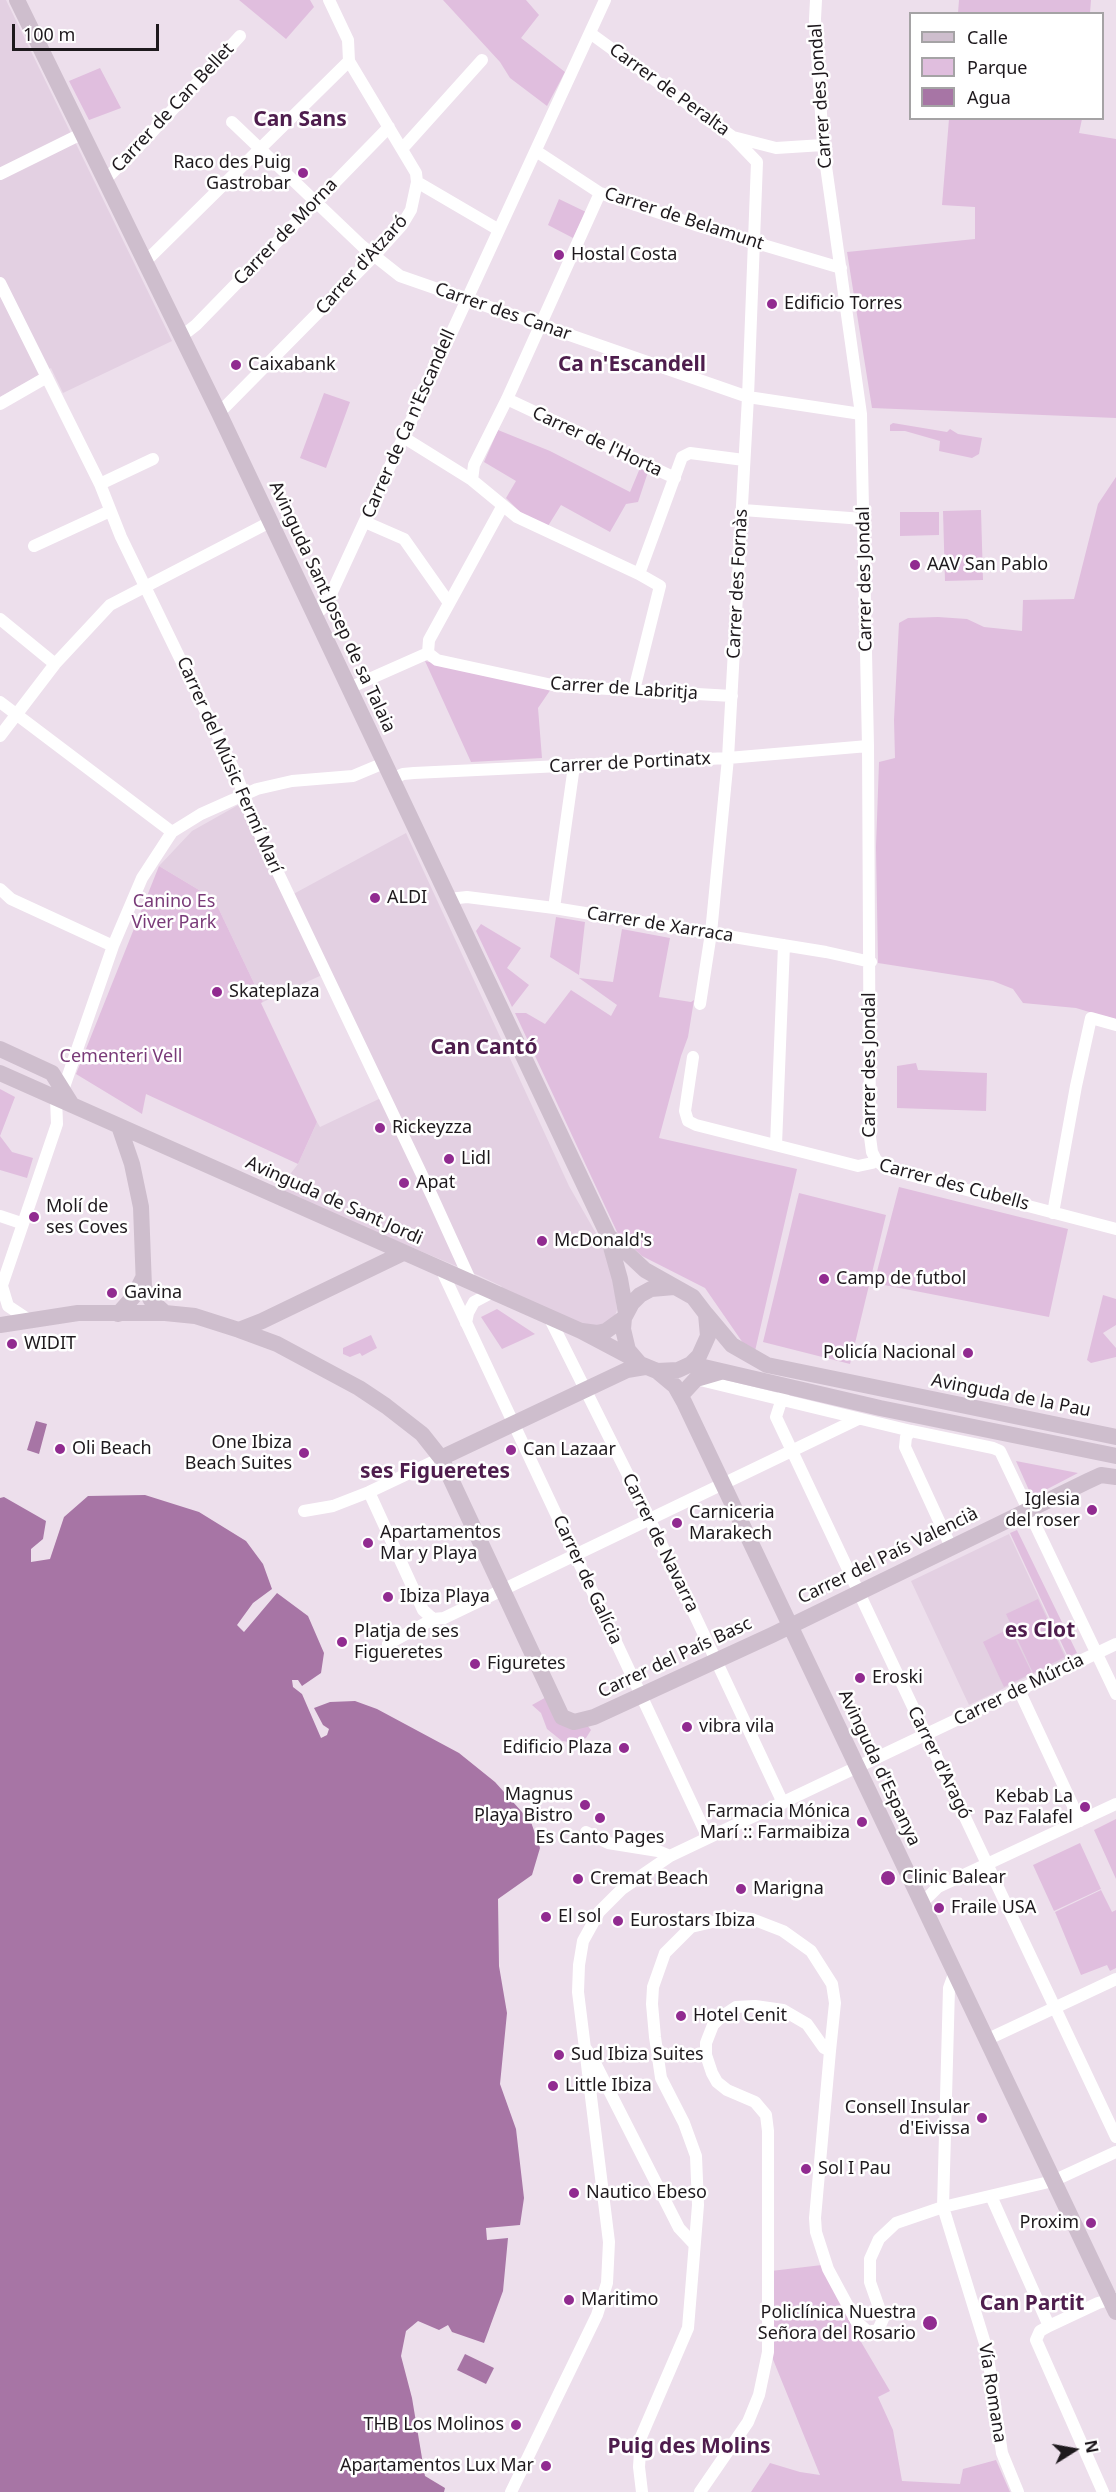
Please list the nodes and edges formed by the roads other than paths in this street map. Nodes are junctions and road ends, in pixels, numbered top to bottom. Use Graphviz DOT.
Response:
graph roads {
  1 [pos="17,0"];
  2 [pos="329,0"];
  3 [pos="605,0"];
  4 [pos="816,0"];
  5 [pos="590,33"];
  6 [pos="240,36"];
  7 [pos="482,60"];
  8 [pos="349,61"];
  9 [pos="232,122"];
  10 [pos="389,127"];
  11 [pos="83,133"];
  12 [pos="733,137"];
  13 [pos="823,144"];
  14 [pos="260,148"];
  15 [pos="776,148"];
  16 [pos="402,149"];
  17 [pos="536,151"];
  18 [pos="757,162"];
  19 [pos="0,174"];
  20 [pos="106,178"];
  21 [pos="417,182"];
  22 [pos="600,193"];
  23 [pos="315,202"];
  24 [pos="499,230"];
  25 [pos="753,241"];
  26 [pos="375,255"];
  27 [pos="146,261"];
  28 [pos="841,268"];
  29 [pos="0,283"];
  30 [pos="465,299"];
  31 [pos="541,324"];
  32 [pos="182,336"];
  33 [pos="47,377"];
  34 [pos="748,397"];
  35 [pos="507,399"];
  36 [pos="0,404"];
  37 [pos="219,413"];
  38 [pos="861,414"];
  39 [pos="403,437"];
  40 [pos="153,459"];
  41 [pos="744,460"];
  42 [pos="675,478"];
  43 [pos="472,480"];
  44 [pos="100,484"];
  45 [pos="502,507"];
  46 [pos="743,510"];
  47 [pos="110,511"];
  48 [pos="863,519"];
  49 [pos="270,522"];
  50 [pos="365,522"];
  51 [pos="34,546"];
  52 [pos="639,574"];
  53 [pos="146,585"];
  54 [pos="449,603"];
  55 [pos="314,616"];
  56 [pos="0,619"];
  57 [pos="428,653"];
  58 [pos="55,664"];
  59 [pos="349,688"];
  60 [pos="634,690"];
  61 [pos="732,696"];
  62 [pos="0,702"];
  63 [pos="17,715"];
  64 [pos="0,736"];
  65 [pos="868,746"];
  66 [pos="728,758"];
  67 [pos="384,764"];
  68 [pos="574,766"];
  69 [pos="392,779"];
  70 [pos="244,794"];
  71 [pos="172,832"];
  72 [pos="0,889"];
  73 [pos="449,899"];
  74 [pos="554,908"];
  75 [pos="711,933"];
  76 [pos="784,945"];
  77 [pos="113,946"];
  78 [pos="871,962"];
  79 [pos="700,1004"];
  80 [pos="1116,1025"];
  81 [pos="0,1049"];
  82 [pos="693,1057"];
  83 [pos="0,1073"];
  84 [pos="55,1093"];
  85 [pos="76,1108"];
  86 [pos="57,1124"];
  87 [pos="119,1126"];
  88 [pos="158,1144"];
  89 [pos="776,1145"];
  90 [pos="876,1160"];
  91 [pos="132,1164"];
  92 [pos="1053,1213"];
  93 [pos="0,1216"];
  94 [pos="21,1223"];
  95 [pos="1116,1229"];
  96 [pos="607,1233"];
  97 [pos="373,1240"];
  98 [pos="404,1253"];
  99 [pos="634,1262"];
  100 [pos="4,1263"];
  101 [pos="371,1267"];
  102 [pos="442,1270"];
  103 [pos="143,1278"];
  104 [pos="472,1284"];
  105 [pos="674,1287"];
  106 [pos="1,1288"];
  107 [pos="491,1293"];
  108 [pos="165,1313"];
  109 [pos="118,1314"];
  110 [pos="705,1314"];
  111 [pos="274,1316"];
  112 [pos="625,1316"];
  113 [pos="549,1317"];
  114 [pos="29,1320"];
  115 [pos="466,1323"];
  116 [pos="4,1327"];
  117 [pos="239,1330"];
  118 [pos="581,1331"];
  119 [pos="277,1344"];
  120 [pos="740,1350"];
  121 [pos="645,1366"];
  122 [pos="691,1370"];
  123 [pos="586,1390"];
  124 [pos="784,1393"];
  125 [pos="684,1397"];
  126 [pos="858,1419"];
  127 [pos="514,1423"];
  128 [pos="911,1431"];
  129 [pos="1116,1437"];
  130 [pos="792,1451"];
  131 [pos="1116,1456"];
  132 [pos="441,1458"];
  133 [pos="1109,1476"];
  134 [pos="724,1485"];
  135 [pos="369,1492"];
  136 [pos="1029,1509"];
  137 [pos="304,1511"];
  138 [pos="649,1520"];
  139 [pos="951,1547"];
  140 [pos="575,1556"];
  141 [pos="502,1590"];
  142 [pos="857,1592"];
  143 [pos="434,1619"];
  144 [pos="790,1626"];
  145 [pos="388,1644"];
  146 [pos="1116,1644"];
  147 [pos="1096,1653"];
  148 [pos="716,1660"];
  149 [pos="1019,1690"];
  150 [pos="1116,1694"];
  151 [pos="640,1695"];
  152 [pos="925,1735"];
  153 [pos="857,1767"];
  154 [pos="783,1803"];
  155 [pos="1116,1804"];
  156 [pos="1080,1821"];
  157 [pos="586,1832"];
  158 [pos="708,1838"];
  159 [pos="670,1856"];
  160 [pos="988,1865"];
  161 [pos="921,1904"];
  162 [pos="954,1974"];
  163 [pos="1116,1980"];
  164 [pos="1056,2007"];
  165 [pos="986,2040"];
  166 [pos="585,2049"];
  167 [pos="830,2051"];
  168 [pos="1116,2137"];
  169 [pos="1116,2152"];
  170 [pos="1053,2181"];
  171 [pos="991,2196"];
  172 [pos="943,2207"];
  173 [pos="694,2244"];
  174 [pos="1114,2303"];
  175 [pos="1048,2326"];
  176 [pos="1116,2490"];
  177 [pos="511,2492"];
  178 [pos="642,2492"];
  179 [pos="700,2492"];
  180 [pos="1018,2492"];
  181 [pos="1103,2492"];
  182 [pos="1111,2492"];
  1 -- 11 [label="street, Avinguda Sant Josep de sa Talaia"];
  2 -- 8 [label="street"];
  3 -- 5 [label="street, Carrer de Ca n'Escandell"];
  4 -- 13 [label="street, Carrer des Jondal"];
  5 -- 12 [label="street, Carrer de Peralta"];
  5 -- 17 [label="street, Carrer de Ca n'Escandell"];
  6 -- 20 [label="street, Carrer de Can Bellet"];
  7 -- 16 [label="street"];
  8 -- 10 [label="street"];
  8 -- 14 [label="street"];
  9 -- 14 [label="street, Carrer des Canar"];
  10 -- 16 [label="street"];
  10 -- 23 [label="street, Carrer de Morna"];
  11 -- 19 [label="street"];
  11 -- 20 [label="street, Avinguda Sant Josep de sa Talaia"];
  12 -- 15 [label="street, Carrer de Peralta"];
  12 -- 18 [label="street"];
  13 -- 15 [label="street, Carrer de Peralta"];
  13 -- 28 [label="street, Carrer des Jondal"];
  14 -- 23 [label="street, Carrer des Canar"];
  14 -- 27 [label="street"];
  15 -- 18 [label="street"];
  16 -- 21 [label="street"];
  17 -- 22 [label="street, Carrer de Belamunt"];
  17 -- 24 [label="street, Carrer de Ca n'Escandell"];
  18 -- 25 [label="street, Carrer des Fornàs"];
  20 -- 27 [label="street, Avinguda Sant Josep de sa Talaia"];
  21 -- 24 [label="street"];
  21 -- 26 [label="street, Carrer d'Atzaró"];
  22 -- 25 [label="street, Carrer de Belamunt"];
  22 -- 31 [label="street"];
  23 -- 26 [label="street, Carrer des Canar"];
  23 -- 32 [label="street, Carrer de Morna"];
  24 -- 30 [label="street, Carrer de Ca n'Escandell"];
  25 -- 28 [label="street, Carrer de Belamunt"];
  25 -- 34 [label="street, Carrer des Fornàs"];
  26 -- 30 [label="street, Carrer des Canar"];
  26 -- 37 [label="street, Carrer d'Atzaró"];
  27 -- 32 [label="street, Avinguda Sant Josep de sa Talaia"];
  28 -- 38 [label="street, Carrer des Jondal"];
  29 -- 33 [label="street, Carrer del Músic Fermí Marí"];
  30 -- 31 [label="street, Carrer des Canar"];
  30 -- 39 [label="street, Carrer de Ca n'Escandell"];
  31 -- 34 [label="street, Carrer des Canar"];
  31 -- 35 [label="street"];
  32 -- 37 [label="street, Avinguda Sant Josep de sa Talaia"];
  33 -- 36 [label="street"];
  33 -- 44 [label="street, Carrer del Músic Fermí Marí"];
  34 -- 38 [label="street, Carrer des Canar"];
  34 -- 41 [label="street, Carrer des Fornàs"];
  35 -- 42 [label="street, Carrer de l'Horta"];
  35 -- 43 [label="street"];
  37 -- 49 [label="street, Avinguda Sant Josep de sa Talaia"];
  38 -- 48 [label="street, Carrer des Jondal"];
  39 -- 43 [label="street"];
  39 -- 50 [label="street, Carrer de Ca n'Escandell"];
  40 -- 44 [label="street"];
  41 -- 42 [label="street, Carrer de l'Horta"];
  41 -- 46 [label="street, Carrer des Fornàs"];
  42 -- 52 [label="street"];
  43 -- 45 [label="street"];
  44 -- 47 [label="street, Carrer del Músic Fermí Marí"];
  45 -- 52 [label="street"];
  45 -- 54 [label="street"];
  46 -- 48 [label="street"];
  46 -- 61 [label="street, Carrer des Fornàs"];
  47 -- 51 [label="street"];
  47 -- 53 [label="street, Carrer del Músic Fermí Marí"];
  48 -- 65 [label="street, Carrer des Jondal"];
  49 -- 53 [label="street"];
  49 -- 55 [label="street, Avinguda Sant Josep de sa Talaia"];
  50 -- 54 [label="street"];
  50 -- 55 [label="street, Carrer de Ca n'Escandell"];
  52 -- 60 [label="street"];
  53 -- 58 [label="street"];
  53 -- 70 [label="street, Carrer del Músic Fermí Marí"];
  54 -- 57 [label="street"];
  55 -- 59 [label="street, Avinguda Sant Josep de sa Talaia"];
  56 -- 58 [label="street"];
  57 -- 59 [label="street"];
  57 -- 60 [label="street, Carrer de Labritja"];
  58 -- 63 [label="street"];
  59 -- 67 [label="street, Avinguda Sant Josep de sa Talaia"];
  60 -- 61 [label="street, Carrer de Labritja"];
  61 -- 66 [label="street, Carrer des Fornàs"];
  62 -- 63 [label="street"];
  63 -- 64 [label="street"];
  63 -- 71 [label="street"];
  65 -- 66 [label="street, Carrer de Portinatx"];
  65 -- 78 [label="street, Carrer des Jondal"];
  66 -- 68 [label="street, Carrer de Portinatx"];
  66 -- 75 [label="street, Carrer des Fornàs"];
  67 -- 69 [label="street, Avinguda Sant Josep de sa Talaia"];
  67 -- 70 [label="street"];
  68 -- 69 [label="street, Carrer de Portinatx"];
  68 -- 74 [label="street"];
  69 -- 73 [label="street, Avinguda Sant Josep de sa Talaia"];
  70 -- 71 [label="street"];
  70 -- 104 [label="street, Carrer del Músic Fermí Marí"];
  71 -- 77 [label="street"];
  72 -- 77 [label="street"];
  73 -- 74 [label="street, Carrer de Xarraca"];
  73 -- 96 [label="street, Avinguda Sant Josep de sa Talaia"];
  74 -- 75 [label="street, Carrer de Xarraca"];
  75 -- 76 [label="street, Carrer de Xarraca"];
  75 -- 79 [label="street, Carrer des Fornàs"];
  76 -- 78 [label="street, Carrer de Xarraca"];
  76 -- 89 [label="street"];
  77 -- 84 [label="street"];
  78 -- 90 [label="street, Carrer des Jondal"];
  80 -- 92 [label="street"];
  81 -- 84 [label="street, Avinguda de Sant Jordi"];
  82 -- 89 [label="street, Carrer des Cubells"];
  83 -- 84 [label="street, Avinguda de Sant Jordi"];
  84 -- 85 [label="street, Avinguda de Sant Jordi"];
  84 -- 86 [label="street"];
  85 -- 86 [label="street"];
  85 -- 87 [label="street, Avinguda de Sant Jordi"];
  86 -- 94 [label="street"];
  87 -- 88 [label="street, Avinguda de Sant Jordi"];
  87 -- 91 [label="street"];
  88 -- 91 [label="street"];
  88 -- 97 [label="street, Avinguda de Sant Jordi"];
  89 -- 90 [label="street, Carrer des Cubells"];
  90 -- 92 [label="street, Carrer des Cubells"];
  91 -- 103 [label="street"];
  92 -- 95 [label="street, Carrer des Cubells"];
  93 -- 94 [label="street"];
  94 -- 100 [label="street"];
  96 -- 99 [label="street"];
  96 -- 112 [label="street"];
  97 -- 98 [label="street, Avinguda de Sant Jordi"];
  97 -- 101 [label="street"];
  98 -- 101 [label="street"];
  98 -- 102 [label="street, Avinguda de Sant Jordi"];
  99 -- 105 [label="street"];
  99 -- 120 [label="street"];
  100 -- 106 [label="street"];
  101 -- 111 [label="street"];
  102 -- 104 [label="street, Avinguda de Sant Jordi"];
  102 -- 115 [label="street, Carrer de Galícia"];
  103 -- 108 [label="street"];
  103 -- 109 [label="street"];
  104 -- 107 [label="street, Avinguda de Sant Jordi"];
  105 -- 110 [label="street"];
  105 -- 112 [label="street"];
  106 -- 114 [label="street"];
  107 -- 113 [label="street, Avinguda de Sant Jordi"];
  107 -- 115 [label="street"];
  108 -- 109 [label="street"];
  108 -- 117 [label="street"];
  109 -- 114 [label="street"];
  110 -- 120 [label="street, Avinguda de la Pau"];
  110 -- 122 [label="street"];
  111 -- 117 [label="street"];
  111 -- 119 [label="street"];
  112 -- 118 [label="street, Avinguda de Sant Jordi"];
  112 -- 121 [label="street"];
  113 -- 118 [label="street, Avinguda de Sant Jordi"];
  113 -- 123 [label="street, Carrer de Navarra"];
  114 -- 116 [label="street"];
  115 -- 127 [label="street, Carrer de Galícia"];
  117 -- 119 [label="street"];
  118 -- 121 [label="street, Avinguda de Sant Jordi"];
  119 -- 132 [label="street"];
  120 -- 129 [label="street, Avinguda de la Pau"];
  121 -- 122 [label="street"];
  121 -- 123 [label="street"];
  121 -- 125 [label="street, Avinguda d'Espanya"];
  122 -- 124 [label="street, Avinguda de la Pau"];
  122 -- 124 [label="street, Avinguda de la Pau"];
  122 -- 125 [label="street"];
  123 -- 127 [label="street"];
  123 -- 138 [label="street, Carrer de Navarra"];
  124 -- 126 [label="street, Avinguda de la Pau"];
  124 -- 130 [label="street, Carrer d'Aragó"];
  124 -- 131 [label="street, Avinguda de la Pau"];
  125 -- 134 [label="street, Avinguda d'Espanya"];
  126 -- 128 [label="street, Avinguda de la Pau"];
  126 -- 130 [label="street"];
  127 -- 132 [label="street"];
  127 -- 140 [label="street, Carrer de Galícia"];
  128 -- 136 [label="street, Avinguda de la Pau"];
  128 -- 139 [label="street"];
  130 -- 134 [label="street"];
  130 -- 142 [label="street, Carrer d'Aragó"];
  132 -- 135 [label="street"];
  132 -- 141 [label="street"];
  133 -- 136 [label="street, Carrer del País Valencià"];
  134 -- 138 [label="street"];
  134 -- 144 [label="street, Avinguda d'Espanya"];
  135 -- 137 [label="street"];
  135 -- 143 [label="street"];
  136 -- 139 [label="street, Carrer del País Valencià"];
  136 -- 147 [label="street"];
  138 -- 140 [label="street"];
  138 -- 148 [label="street, Carrer de Navarra"];
  139 -- 142 [label="street, Carrer del País Valencià"];
  140 -- 141 [label="street"];
  140 -- 151 [label="street, Carrer de Galícia"];
  141 -- 143 [label="street"];
  141 -- 151 [label="street, Carrer del País Basc"];
  142 -- 144 [label="street, Carrer del País Valencià"];
  142 -- 152 [label="street, Carrer d'Aragó"];
  143 -- 145 [label="street"];
  144 -- 148 [label="street, Carrer del País Basc"];
  144 -- 153 [label="street, Avinguda d'Espanya"];
  146 -- 147 [label="street, Carrer de Múrcia"];
  147 -- 149 [label="street, Carrer de Múrcia"];
  147 -- 150 [label="street"];
  148 -- 151 [label="street, Carrer del País Basc"];
  148 -- 154 [label="street, Carrer de Navarra"];
  149 -- 152 [label="street, Carrer de Múrcia"];
  149 -- 156 [label="street"];
  151 -- 158 [label="street, Carrer de Galícia"];
  152 -- 153 [label="street, Carrer de Múrcia"];
  152 -- 160 [label="street, Carrer d'Aragó"];
  153 -- 154 [label="street, Carrer de Múrcia"];
  153 -- 161 [label="street, Avinguda d'Espanya"];
  154 -- 158 [label="street, Carrer de Múrcia"];
  155 -- 156 [label="street"];
  156 -- 160 [label="street"];
  157 -- 159 [label="street"];
  158 -- 159 [label="street, Carrer de Múrcia"];
  159 -- 166 [label="street, Carrer de Múrcia"];
  160 -- 161 [label="street"];
  160 -- 164 [label="street, Carrer d'Aragó"];
  161 -- 162 [label="street, Avinguda d'Espanya"];
  162 -- 165 [label="street, Avinguda d'Espanya"];
  162 -- 172 [label="street, Vía Romana"];
  163 -- 164 [label="street"];
  164 -- 165 [label="street"];
  164 -- 168 [label="street, Carrer d'Aragó"];
  165 -- 170 [label="street, Avinguda d'Espanya"];
  166 -- 173 [label="street"];
  166 -- 177 [label="street, Carrer de Múrcia"];
  167 -- 172 [label="street"];
  167 -- 173 [label="street"];
  167 -- 179 [label="street"];
  169 -- 170 [label="street"];
  170 -- 171 [label="street"];
  170 -- 174 [label="street, Avinguda d'Espanya"];
  171 -- 172 [label="street"];
  171 -- 175 [label="street"];
  172 -- 180 [label="street, Vía Romana"];
  173 -- 178 [label="street"];
  174 -- 175 [label="street"];
  175 -- 181 [label="street"];
  176 -- 182 [label="street"];
}
